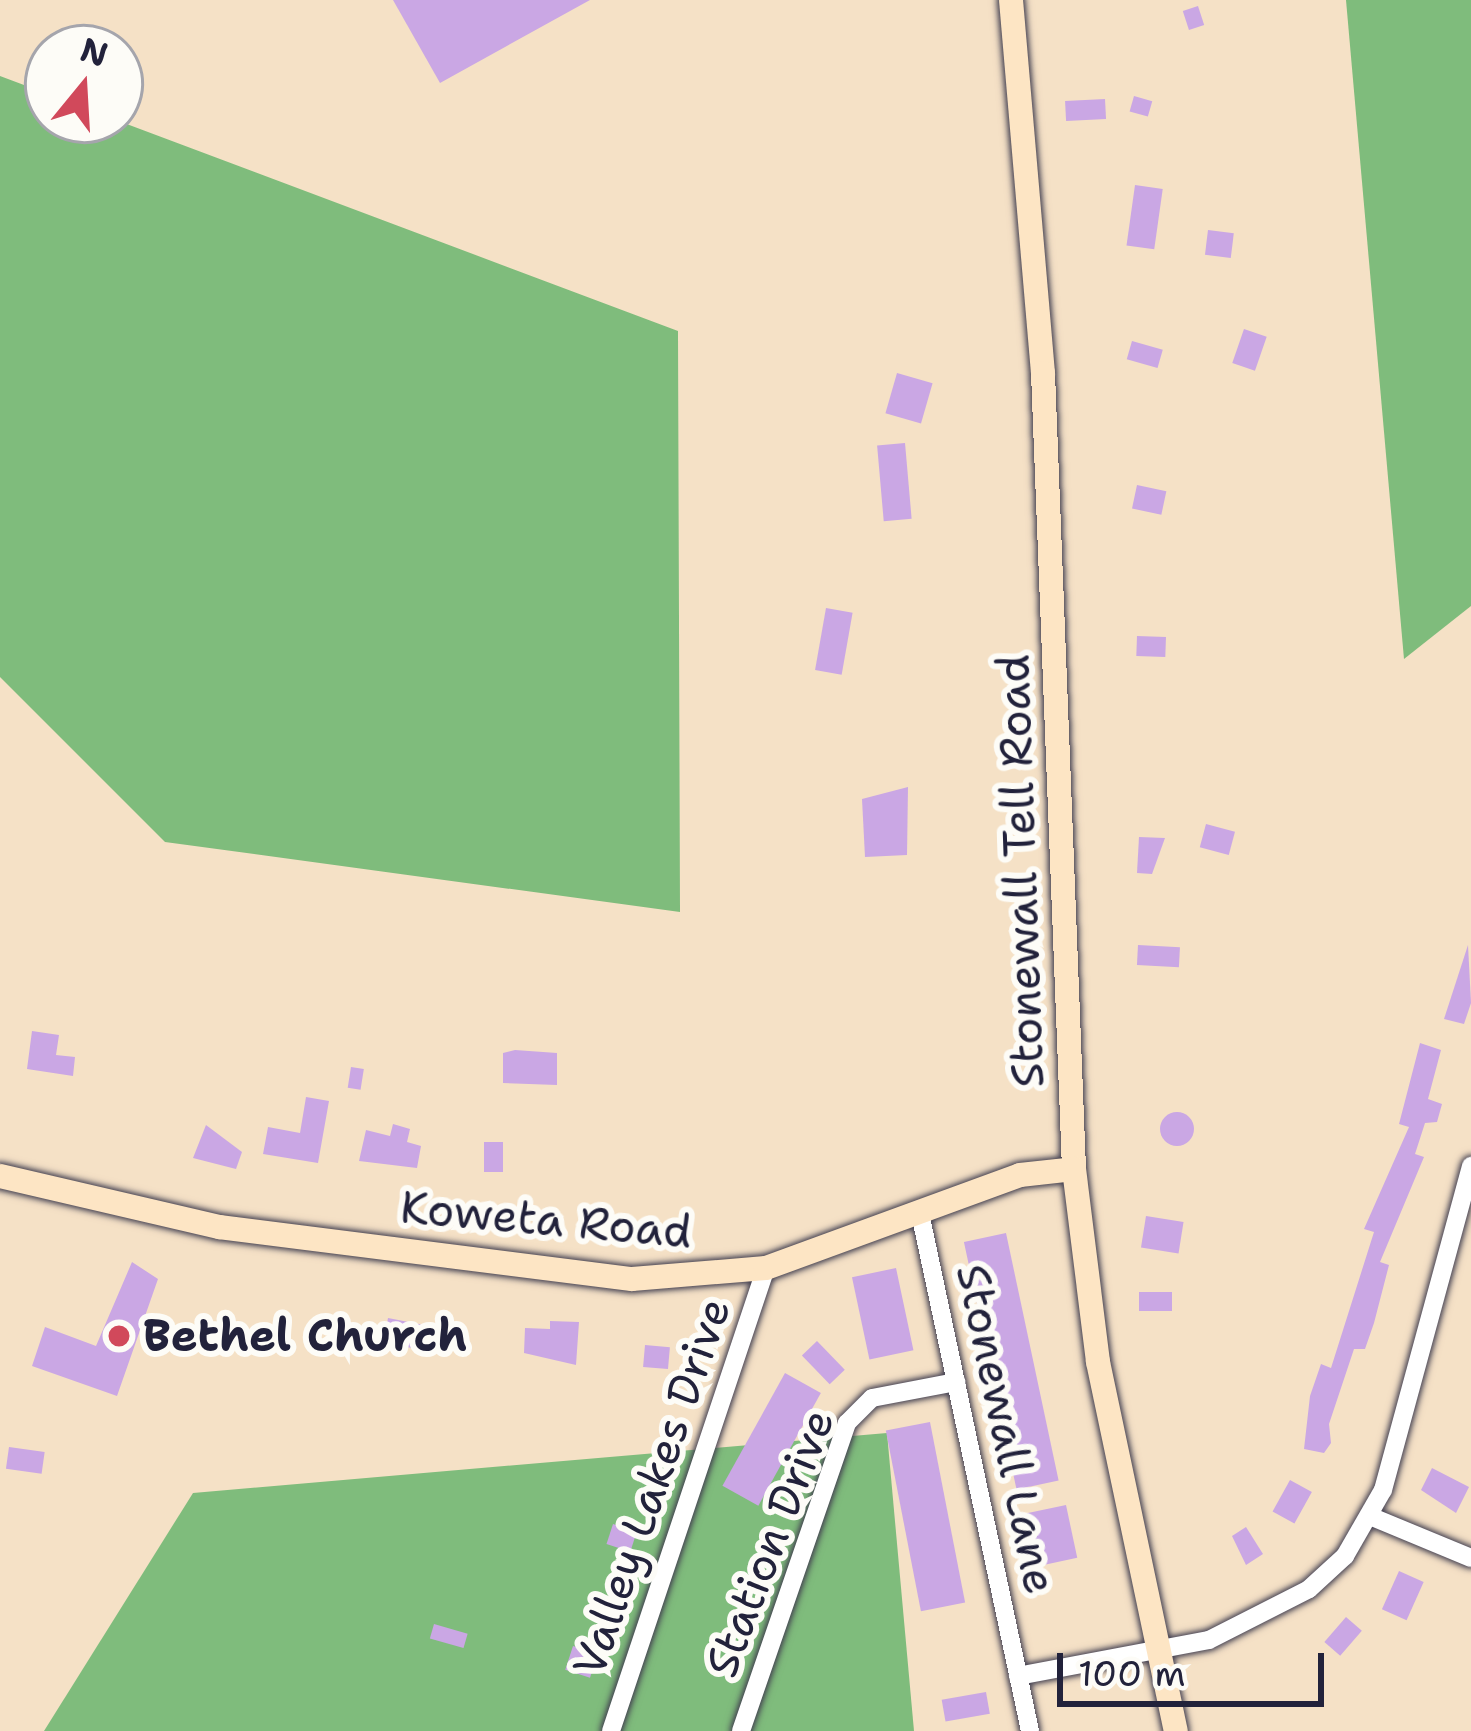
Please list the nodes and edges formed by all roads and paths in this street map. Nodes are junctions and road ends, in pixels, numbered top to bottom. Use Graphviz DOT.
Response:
graph roads {
  1 [pos="1011,0"];
  2 [pos="1471,1166"];
  3 [pos="1073,1169"];
  4 [pos="0,1176"];
  5 [pos="920,1213"];
  6 [pos="766,1268"];
  7 [pos="956,1382"];
  8 [pos="1372,1516"];
  9 [pos="1471,1558"];
  10 [pos="1158,1649"];
  11 [pos="1018,1676"];
  12 [pos="611,1731"];
  13 [pos="741,1731"];
  14 [pos="1030,1731"];
  15 [pos="1175,1731"];
  1 -- 3 [label="street, Stonewall Tell Road"];
  2 -- 8 [label="street"];
  3 -- 5 [label="street, Koweta Road"];
  3 -- 10 [label="street, Stonewall Tell Road"];
  4 -- 6 [label="street, Koweta Road"];
  5 -- 6 [label="street, Koweta Road"];
  5 -- 7 [label="street, Stonewall Lane"];
  6 -- 12 [label="street, Valley Lakes Drive"];
  7 -- 11 [label="street, Stonewall Lane"];
  7 -- 13 [label="street, Station Drive"];
  8 -- 9 [label="street"];
  8 -- 10 [label="street"];
  10 -- 11 [label="street"];
  10 -- 15 [label="street, Stonewall Tell Road"];
  11 -- 14 [label="street, Stonewall Lane"];
}
